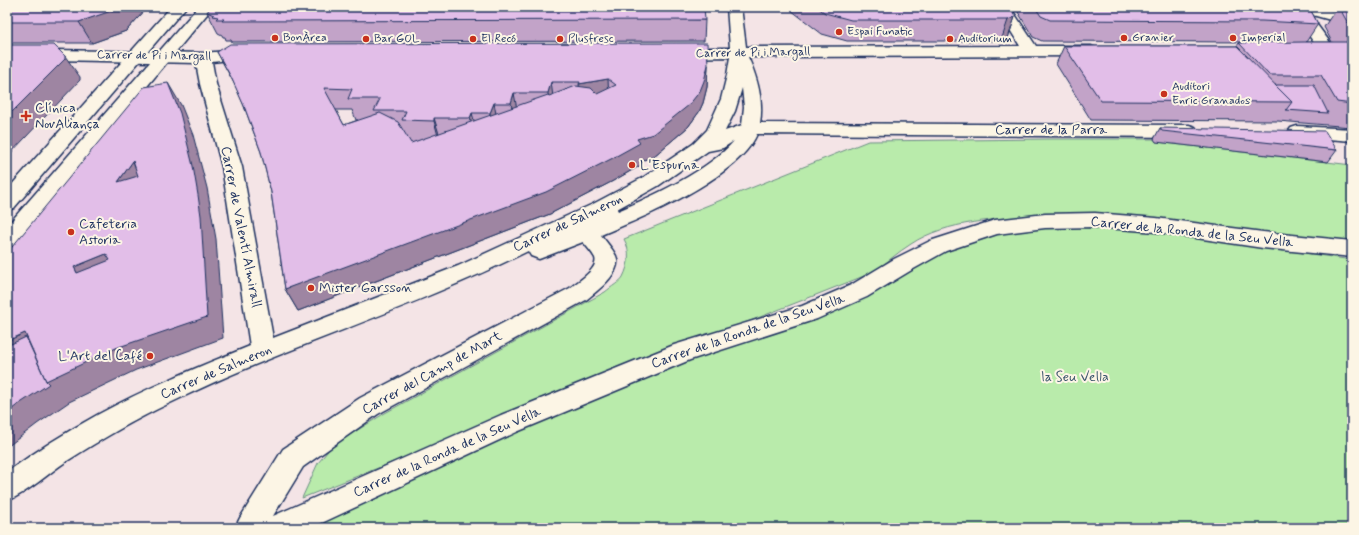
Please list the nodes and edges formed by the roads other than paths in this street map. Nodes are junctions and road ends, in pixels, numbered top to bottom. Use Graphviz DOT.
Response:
graph roads {
  1 [pos="179,7"];
  2 [pos="206,7"];
  3 [pos="734,7"];
  4 [pos="1003,7"];
  5 [pos="1297,7"];
  6 [pos="1352,11"];
  7 [pos="1031,51"];
  8 [pos="1109,51"];
  9 [pos="666,53"];
  10 [pos="738,53"];
  11 [pos="7,54"];
  12 [pos="267,54"];
  13 [pos="1310,54"];
  14 [pos="1332,54"];
  15 [pos="1352,56"];
  16 [pos="136,57"];
  17 [pos="163,58"];
  18 [pos="203,58"];
  19 [pos="1352,84"];
  20 [pos="733,86"];
  21 [pos="750,128"];
  22 [pos="1205,131"];
  23 [pos="1283,131"];
  24 [pos="1352,135"];
  25 [pos="696,150"];
  26 [pos="7,203"];
  27 [pos="588,233"];
  28 [pos="7,240"];
  29 [pos="1352,249"];
  30 [pos="440,283"];
  31 [pos="263,351"];
  32 [pos="7,488"];
  33 [pos="250,528"];
  34 [pos="279,528"];
  1 -- 16 [label="street"];
  2 -- 17 [label="street"];
  3 -- 10 [label="street"];
  4 -- 7 [label="street"];
  5 -- 6 [label="street"];
  5 -- 14 [label="street"];
  7 -- 8 [label="street, Carrer de Pi i Margall"];
  7 -- 10 [label="street, Carrer de Pi i Margall"];
  9 -- 10 [label="street, Carrer de Pi i Margall"];
  10 -- 20 [label="street, Carrer de Salmeron"];
  10 -- 21 [label="street, Carrer de Salmeron"];
  11 -- 16 [label="street, Carrer de Pi i Margall"];
  12 -- 18 [label="street, Carrer de Pi i Margall"];
  13 -- 14 [label="street"];
  14 -- 15 [label="street"];
  14 -- 19 [label="street"];
  16 -- 17 [label="street, Carrer de Pi i Margall"];
  16 -- 26 [label="street"];
  17 -- 18 [label="street, Carrer de Pi i Margall"];
  17 -- 28 [label="street"];
  18 -- 31 [label="street, Carrer de Valentí Almirall"];
  20 -- 21 [label="street, Carrer de Salmeron"];
  20 -- 25 [label="street, Carrer de Salmeron"];
  21 -- 22 [label="street, Carrer de la Parra"];
  21 -- 25 [label="street, Carrer de Salmeron"];
  21 -- 27 [label="street, Carrer de Salmeron"];
  23 -- 24 [label="street"];
  25 -- 27 [label="street, Carrer de Salmeron"];
  25 -- 30 [label="street, Carrer de Salmeron"];
  27 -- 30 [label="street, Carrer de Salmeron"];
  27 -- 33 [label="street, Carrer del Camp de Mart"];
  29 -- 34 [label="street, Carrer de la Ronda de la Seu Vella"];
  30 -- 31 [label="street, Carrer de Salmeron"];
  31 -- 32 [label="street, Carrer de Salmeron"];
}
